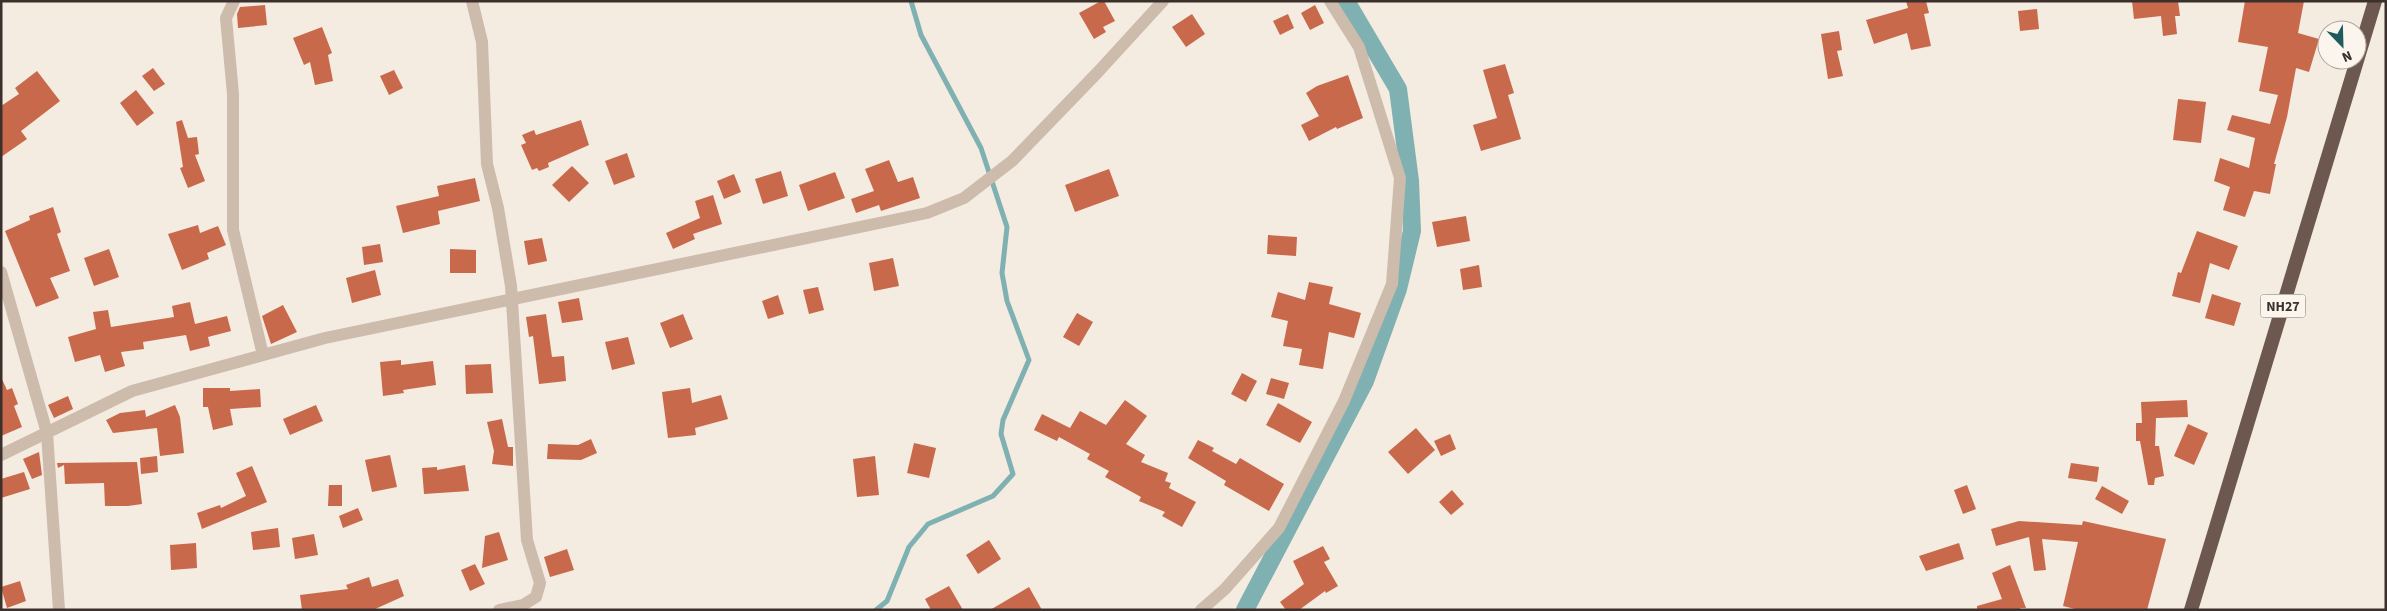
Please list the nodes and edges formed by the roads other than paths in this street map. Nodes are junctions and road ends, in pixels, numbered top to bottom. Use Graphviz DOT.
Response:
graph roads {
  1 [pos="234,1"];
  2 [pos="472,1"];
  3 [pos="1163,1"];
  4 [pos="1330,1"];
  5 [pos="2375,1"];
  6 [pos="1,272"];
  7 [pos="512,300"];
  8 [pos="263,355"];
  9 [pos="47,433"];
  10 [pos="1,455"];
  11 [pos="59,610"];
  12 [pos="499,610"];
  13 [pos="1201,610"];
  14 [pos="2190,610"];
  1 -- 8 [label="street"];
  2 -- 7 [label="street"];
  3 -- 7 [label="street"];
  4 -- 13 [label="street"];
  5 -- 14 [label="highway, NH27"];
  6 -- 9 [label="street"];
  7 -- 8 [label="street"];
  7 -- 12 [label="street"];
  8 -- 9 [label="street"];
  9 -- 10 [label="street"];
  9 -- 11 [label="street"];
}
